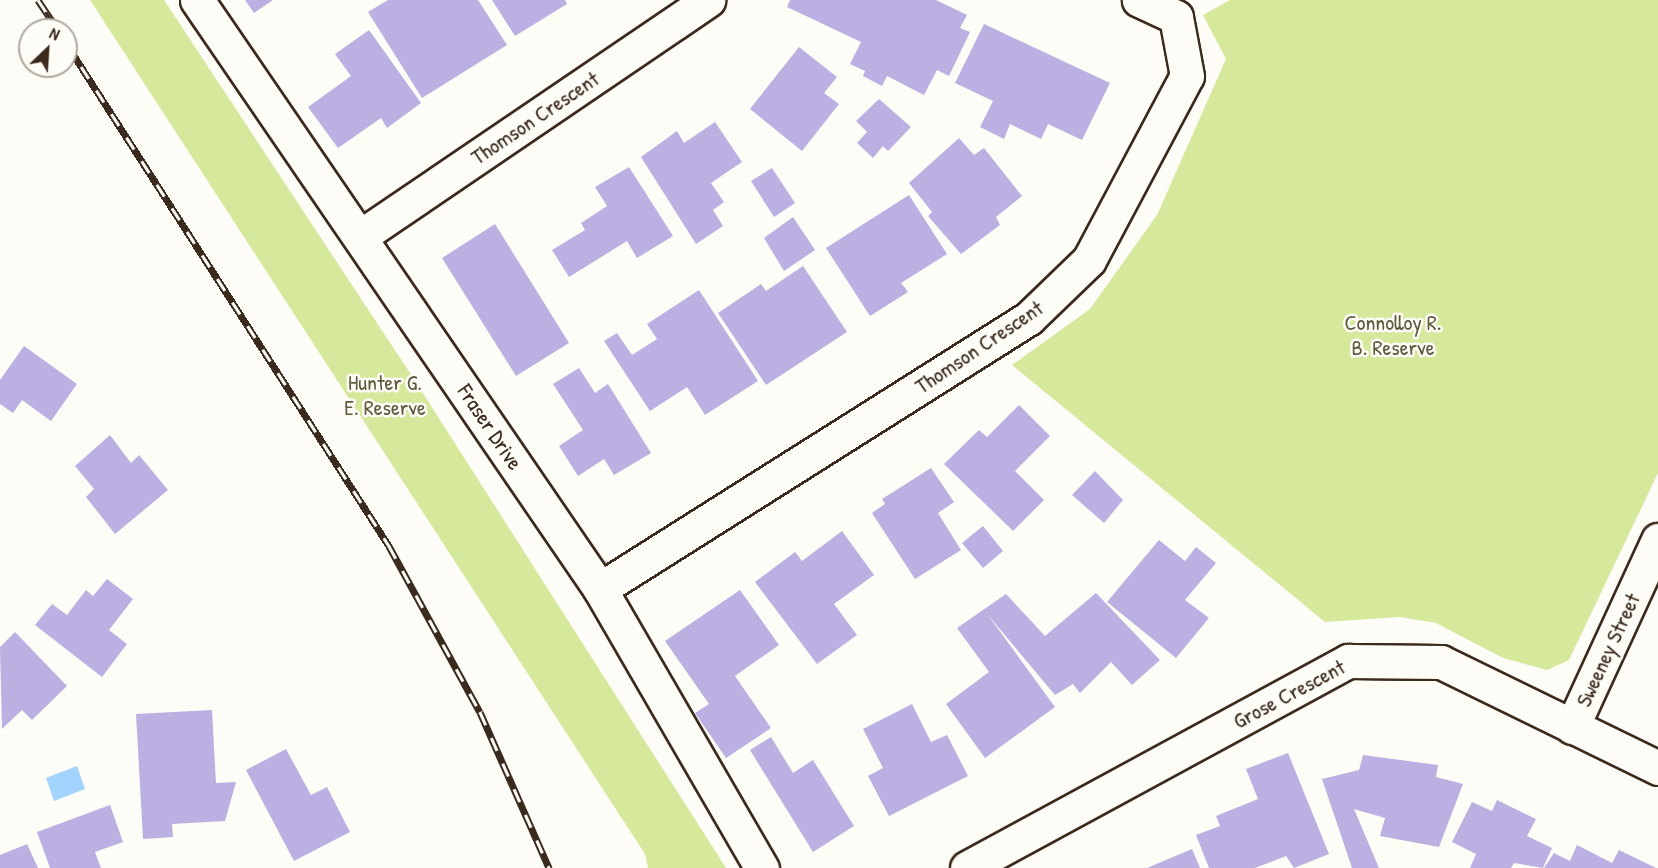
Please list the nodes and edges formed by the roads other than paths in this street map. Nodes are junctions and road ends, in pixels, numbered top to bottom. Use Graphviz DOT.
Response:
graph roads {
  1 [pos="197,0"];
  2 [pos="708,0"];
  3 [pos="1139,0"];
  4 [pos="361,236"];
  5 [pos="1658,540"];
  6 [pos="600,589"];
  7 [pos="1572,727"];
  8 [pos="1658,768"];
  9 [pos="762,868"];
  10 [pos="967,868"];
  1 -- 4 [label="street, Fraser Drive"];
  2 -- 4 [label="street, Thomson Crescent"];
  3 -- 6 [label="street, Thomson Crescent"];
  4 -- 6 [label="street, Fraser Drive"];
  5 -- 7 [label="street, Sweeney Street"];
  6 -- 9 [label="street, Fraser Drive"];
  7 -- 8 [label="street, Grose Crescent"];
  7 -- 10 [label="street, Grose Crescent"];
}
